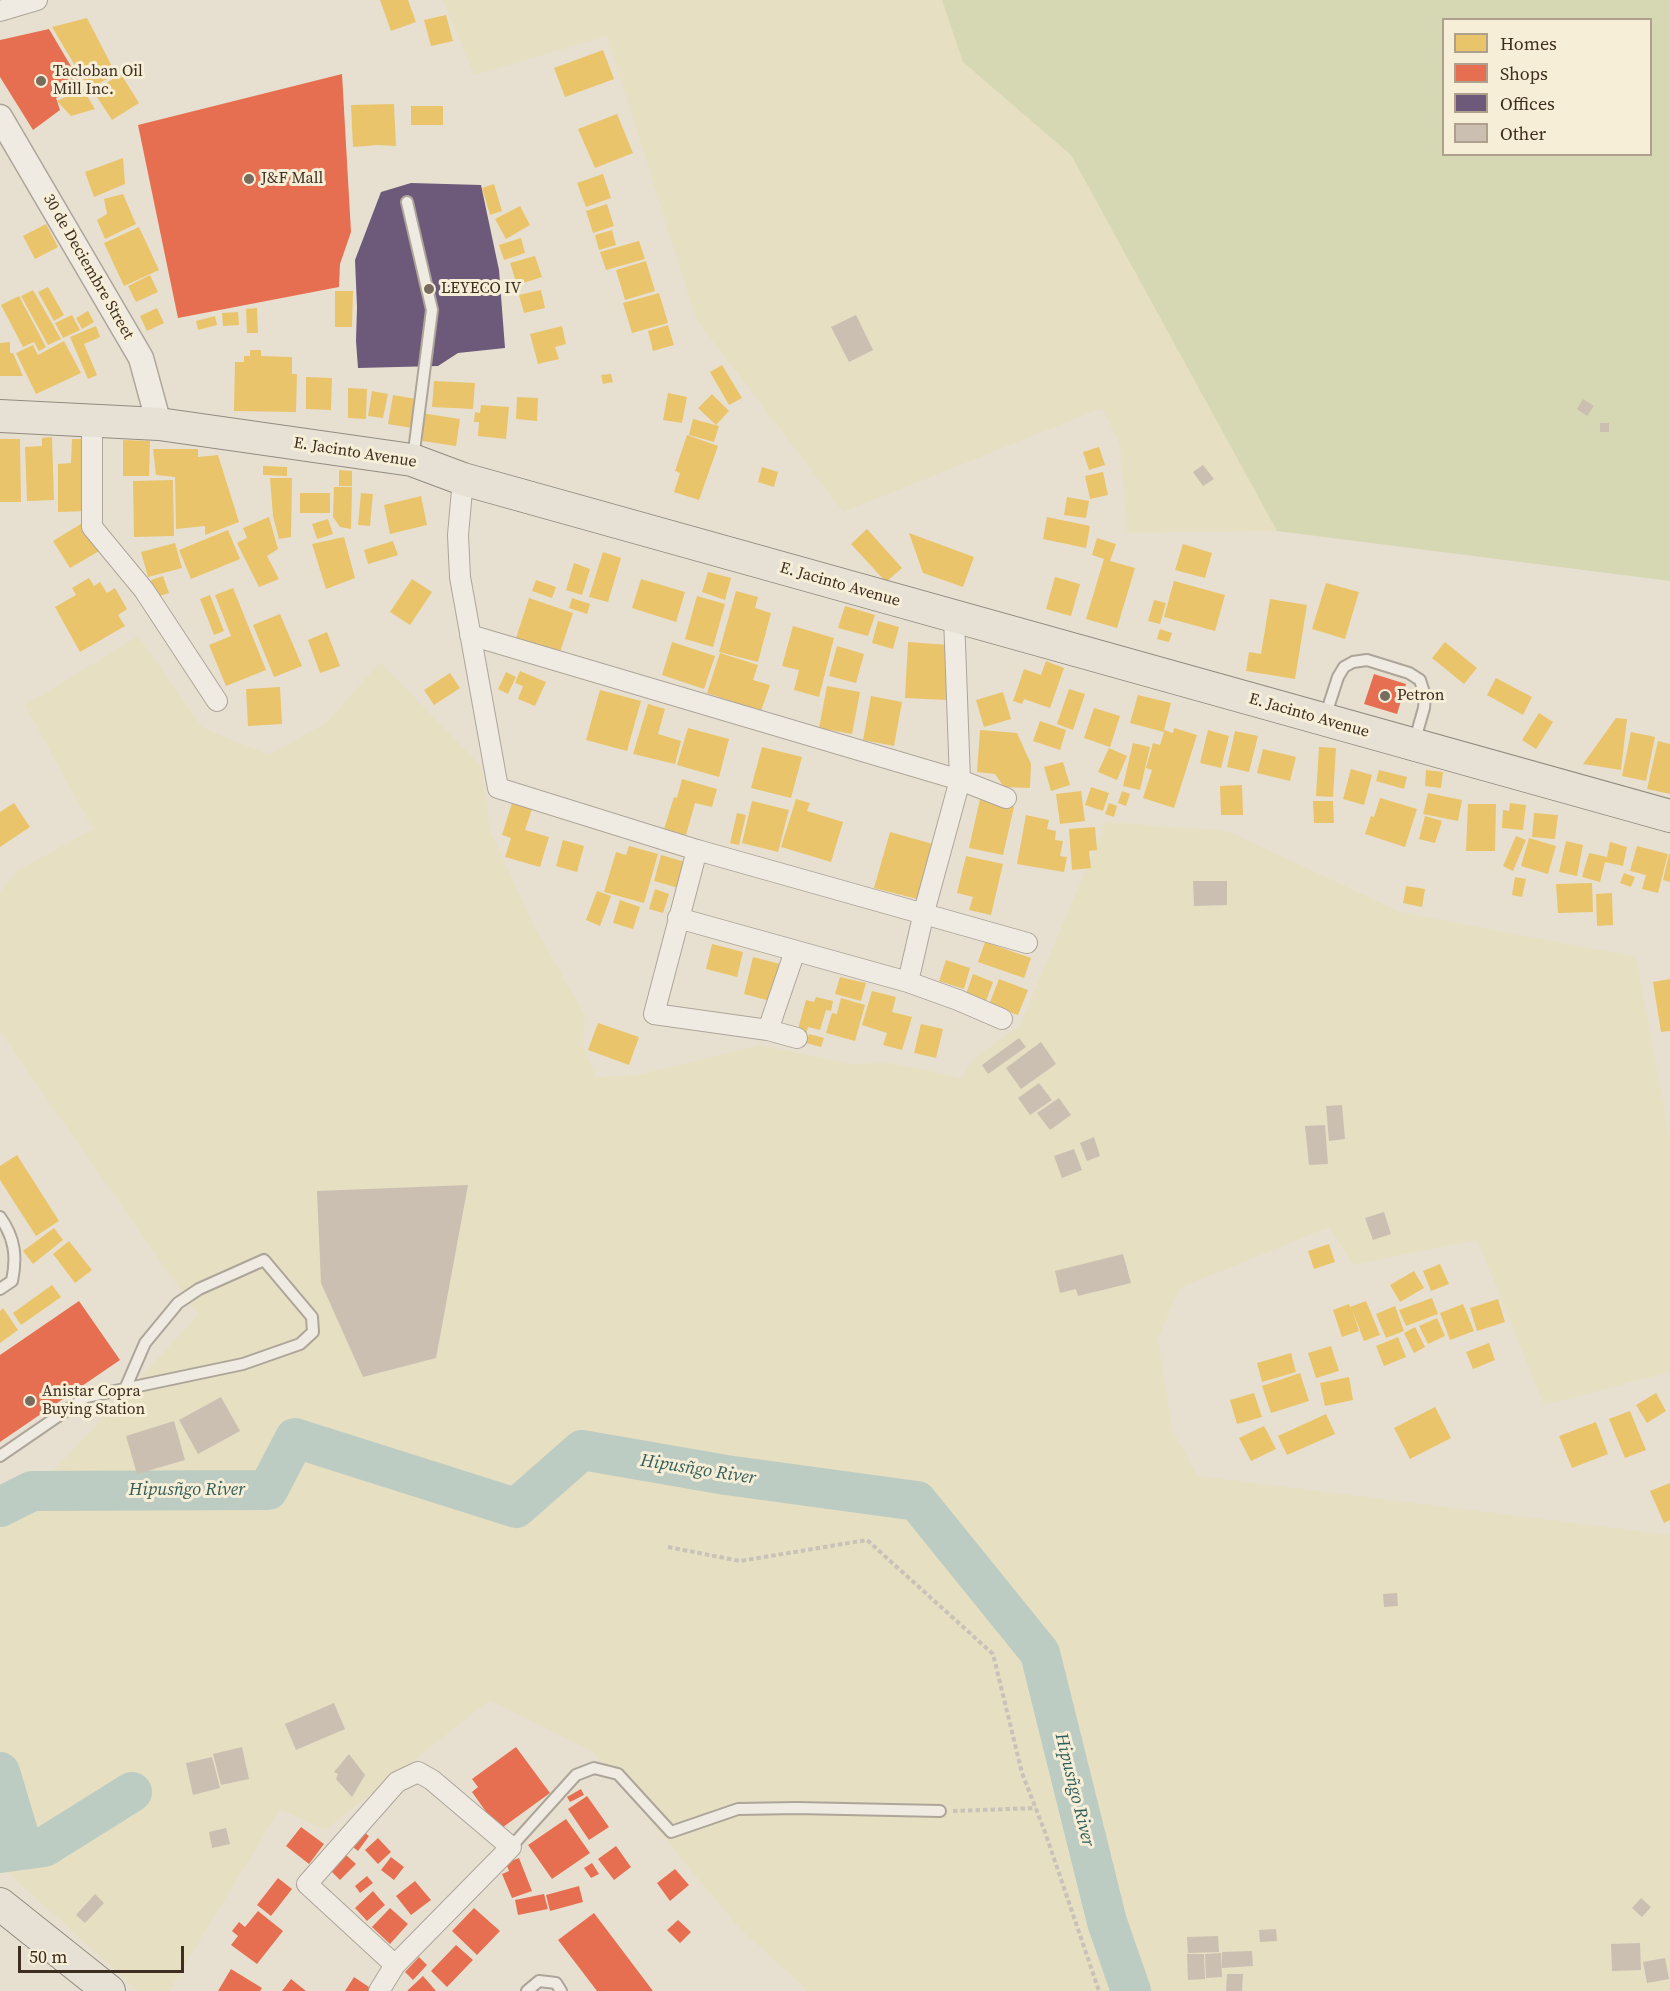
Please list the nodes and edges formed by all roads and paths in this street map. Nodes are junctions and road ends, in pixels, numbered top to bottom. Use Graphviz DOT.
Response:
graph roads {
  1 [pos="37,0"];
  2 [pos="0,11"];
  3 [pos="0,117"];
  4 [pos="407,202"];
  5 [pos="0,416"];
  6 [pos="92,420"];
  7 [pos="159,424"];
  8 [pos="412,460"];
  9 [pos="463,479"];
  10 [pos="954,617"];
  11 [pos="470,635"];
  12 [pos="218,701"];
  13 [pos="1324,720"];
  14 [pos="1413,745"];
  15 [pos="960,780"];
  16 [pos="1006,798"];
  17 [pos="1670,816"];
  18 [pos="697,850"];
  19 [pos="924,912"];
  20 [pos="678,918"];
  21 [pos="1027,943"];
  22 [pos="795,951"];
  23 [pos="908,982"];
  24 [pos="1002,1019"];
  25 [pos="768,1030"];
  26 [pos="797,1038"];
  27 [pos="0,1217"];
  28 [pos="0,1290"];
  29 [pos="125,1389"];
  30 [pos="0,1456"];
  31 [pos="668,1547"];
  32 [pos="1036,1808"];
  33 [pos="940,1811"];
  34 [pos="511,1847"];
  35 [pos="0,1904"];
  36 [pos="395,1965"];
  37 [pos="109,1991"];
  38 [pos="379,1991"];
  39 [pos="527,1991"];
  40 [pos="561,1991"];
  41 [pos="1099,1991"];
  1 -- 2 [label="street"];
  3 -- 7 [label="street, 30 de Deciembre Street"];
  4 -- 8 [label="lane"];
  5 -- 6 [label="main road, E. Jacinto Avenue"];
  6 -- 7 [label="main road, E. Jacinto Avenue"];
  6 -- 12 [label="street"];
  7 -- 8 [label="main road, E. Jacinto Avenue"];
  8 -- 9 [label="main road, E. Jacinto Avenue"];
  9 -- 10 [label="main road, E. Jacinto Avenue"];
  9 -- 11 [label="street"];
  10 -- 13 [label="main road, E. Jacinto Avenue"];
  10 -- 15 [label="street"];
  11 -- 15 [label="street"];
  11 -- 18 [label="street"];
  13 -- 14 [label="main road, E. Jacinto Avenue"];
  13 -- 14 [label="lane"];
  14 -- 17 [label="main road, E. Jacinto Avenue"];
  15 -- 16 [label="street"];
  15 -- 19 [label="street"];
  18 -- 19 [label="street"];
  18 -- 20 [label="street"];
  19 -- 21 [label="street"];
  19 -- 23 [label="street"];
  20 -- 22 [label="street"];
  20 -- 25 [label="street"];
  22 -- 23 [label="street"];
  22 -- 25 [label="street"];
  23 -- 24 [label="street"];
  25 -- 26 [label="street"];
  27 -- 28 [label="lane"];
  29 -- 29 [label="lane"];
  29 -- 30 [label="lane"];
  31 -- 32 [label="path"];
  32 -- 33 [label="path"];
  32 -- 41 [label="path"];
  33 -- 34 [label="lane"];
  34 -- 36 [label="street"];
  34 -- 36 [label="street"];
  35 -- 37 [label="main road"];
  36 -- 38 [label="street"];
  39 -- 40 [label="lane"];
}
